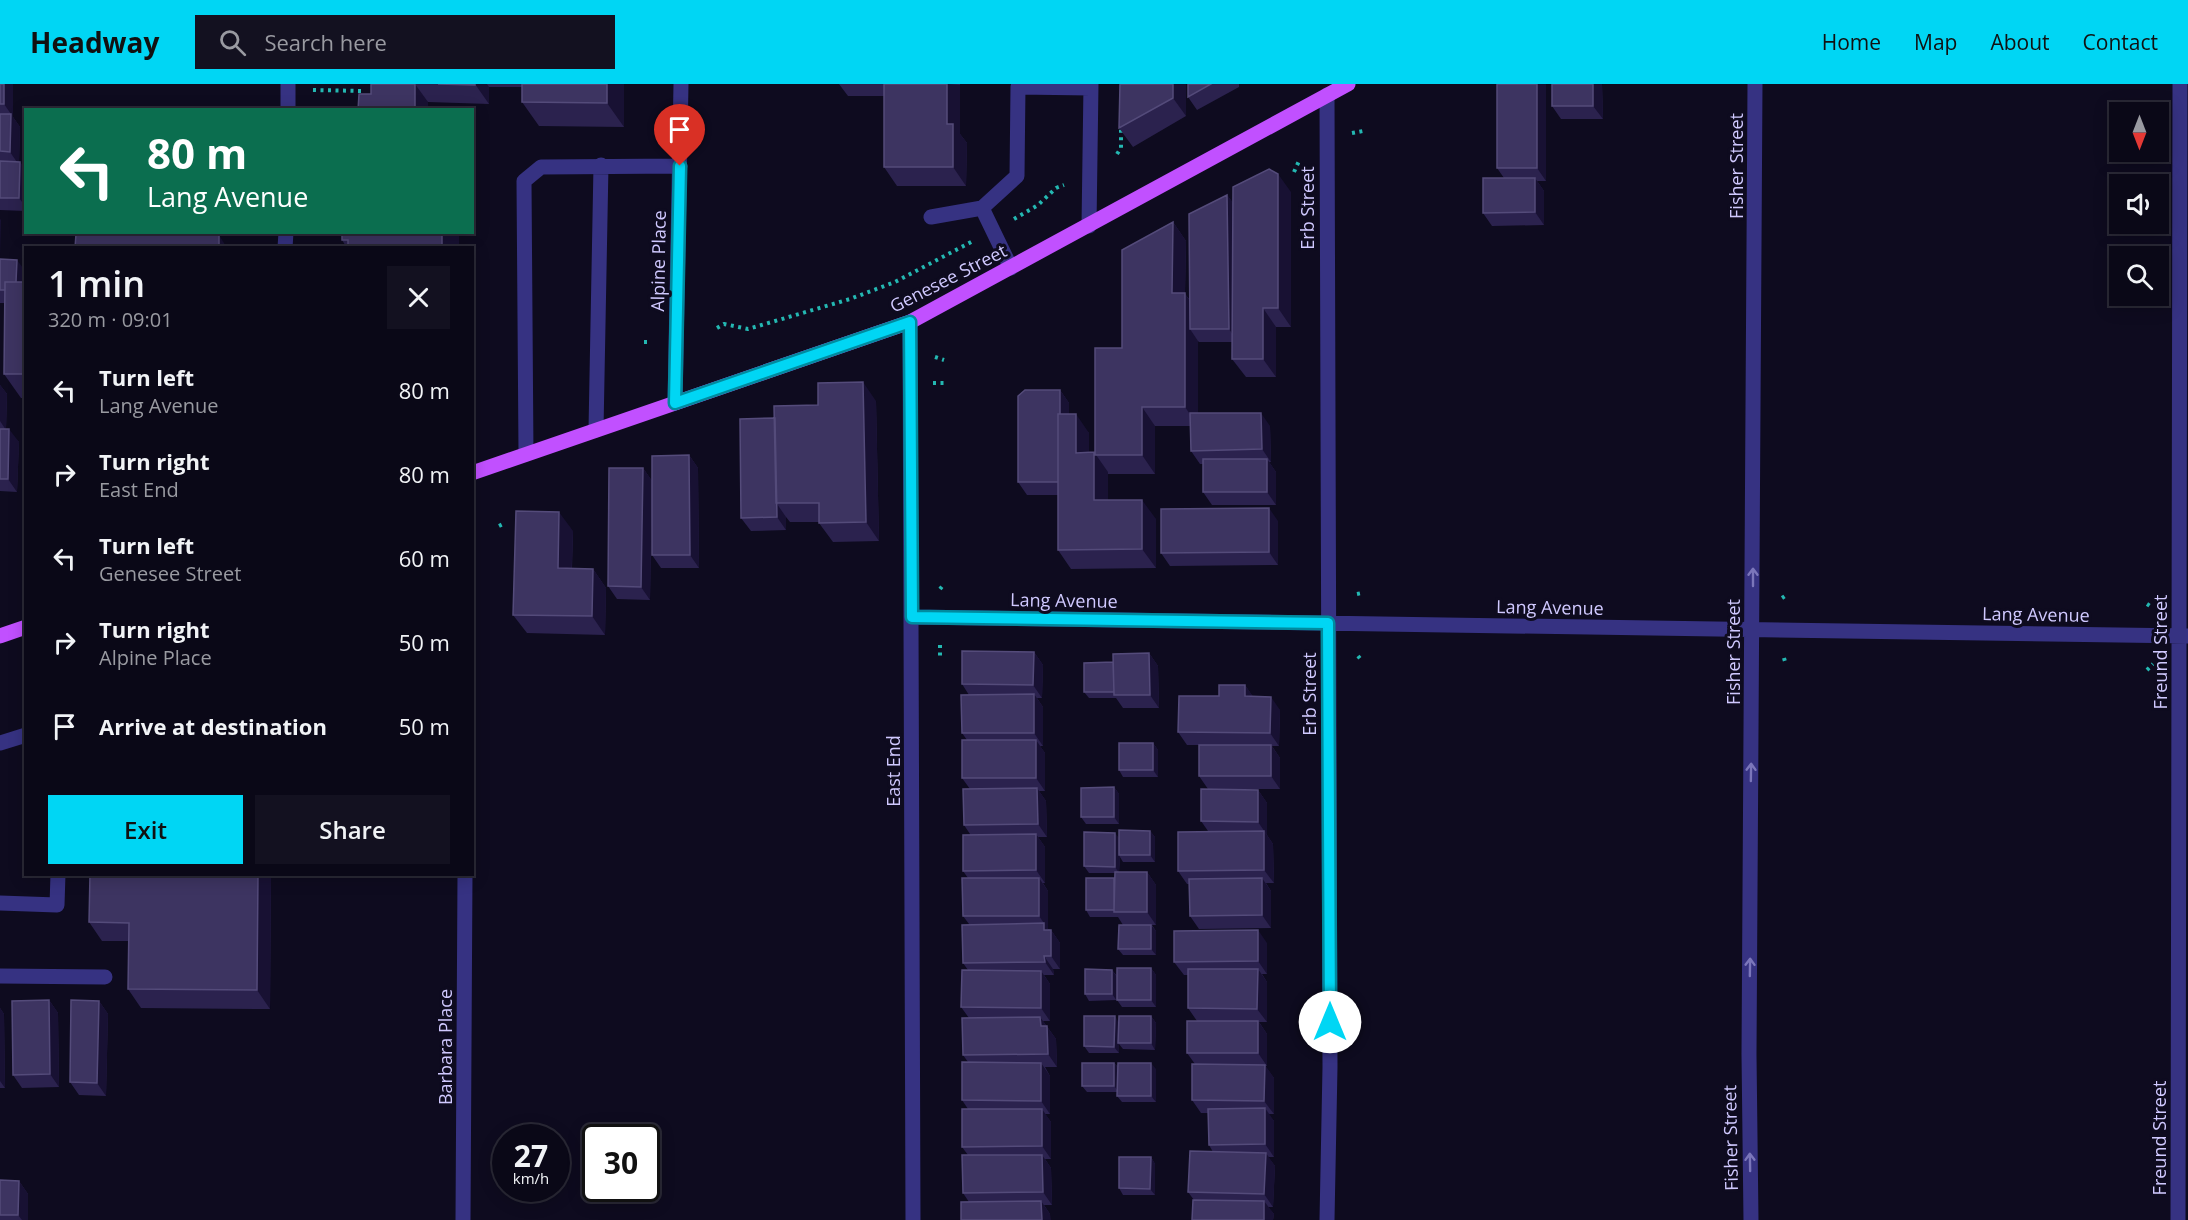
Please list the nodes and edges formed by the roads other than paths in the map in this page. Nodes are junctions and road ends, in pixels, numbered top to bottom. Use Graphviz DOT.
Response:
graph roads {
  1 [pos="288,84"];
  2 [pos="681,84"];
  3 [pos="1348,84"];
  4 [pos="1755,84"];
  5 [pos="2180,84"];
  6 [pos="1091,86"];
  7 [pos="1327,95"];
  8 [pos="288,108"];
  9 [pos="601,165"];
  10 [pos="680,166"];
  11 [pos="982,208"];
  12 [pos="930,217"];
  13 [pos="1089,226"];
  14 [pos="1011,268"];
  15 [pos="910,322"];
  16 [pos="675,403"];
  17 [pos="596,430"];
  18 [pos="526,454"];
  19 [pos="474,472"];
  20 [pos="912,617"];
  21 [pos="1328,623"];
  22 [pos="24,628"];
  23 [pos="1753,630"];
  24 [pos="0,636"];
  25 [pos="2184,636"];
  26 [pos="24,736"];
  27 [pos="0,743"];
  28 [pos="58,876"];
  29 [pos="465,876"];
  30 [pos="0,903"];
  31 [pos="0,976"];
  32 [pos="105,977"];
  33 [pos="463,1220"];
  34 [pos="913,1220"];
  35 [pos="1327,1220"];
  36 [pos="1751,1220"];
  37 [pos="2178,1220"];
  1 -- 8 [label="street"];
  2 -- 10 [label="street, Alpine Place"];
  3 -- 7 [label="main road, Genesee Street"];
  23 -- 4 [label="street, Fisher Street, one-way"];
  5 -- 25 [label="street, Freund Street"];
  6 -- 11 [label="street"];
  6 -- 13 [label="street"];
  7 -- 13 [label="main road, Genesee Street"];
  7 -- 21 [label="street, Erb Street"];
  9 -- 10 [label="street"];
  9 -- 17 [label="street"];
  9 -- 18 [label="street"];
  10 -- 16 [label="street, Alpine Place"];
  11 -- 12 [label="street"];
  11 -- 14 [label="street"];
  13 -- 14 [label="main road, Genesee Street"];
  14 -- 15 [label="main road, Genesee Street"];
  15 -- 16 [label="main road, Genesee Street"];
  15 -- 20 [label="street, East End"];
  16 -- 17 [label="main road, Genesee Street"];
  17 -- 18 [label="main road, Genesee Street"];
  18 -- 19 [label="main road, Genesee Street"];
  20 -- 21 [label="street, Lang Avenue"];
  20 -- 34 [label="street, East End"];
  21 -- 23 [label="street, Lang Avenue"];
  21 -- 35 [label="street, Erb Street"];
  22 -- 24 [label="main road"];
  23 -- 25 [label="street, Lang Avenue"];
  36 -- 23 [label="street, Fisher Street, one-way"];
  25 -- 37 [label="street, Freund Street"];
  26 -- 27 [label="street"];
  28 -- 30 [label="street"];
  29 -- 33 [label="street, Barbara Place"];
  31 -- 32 [label="street"];
}
